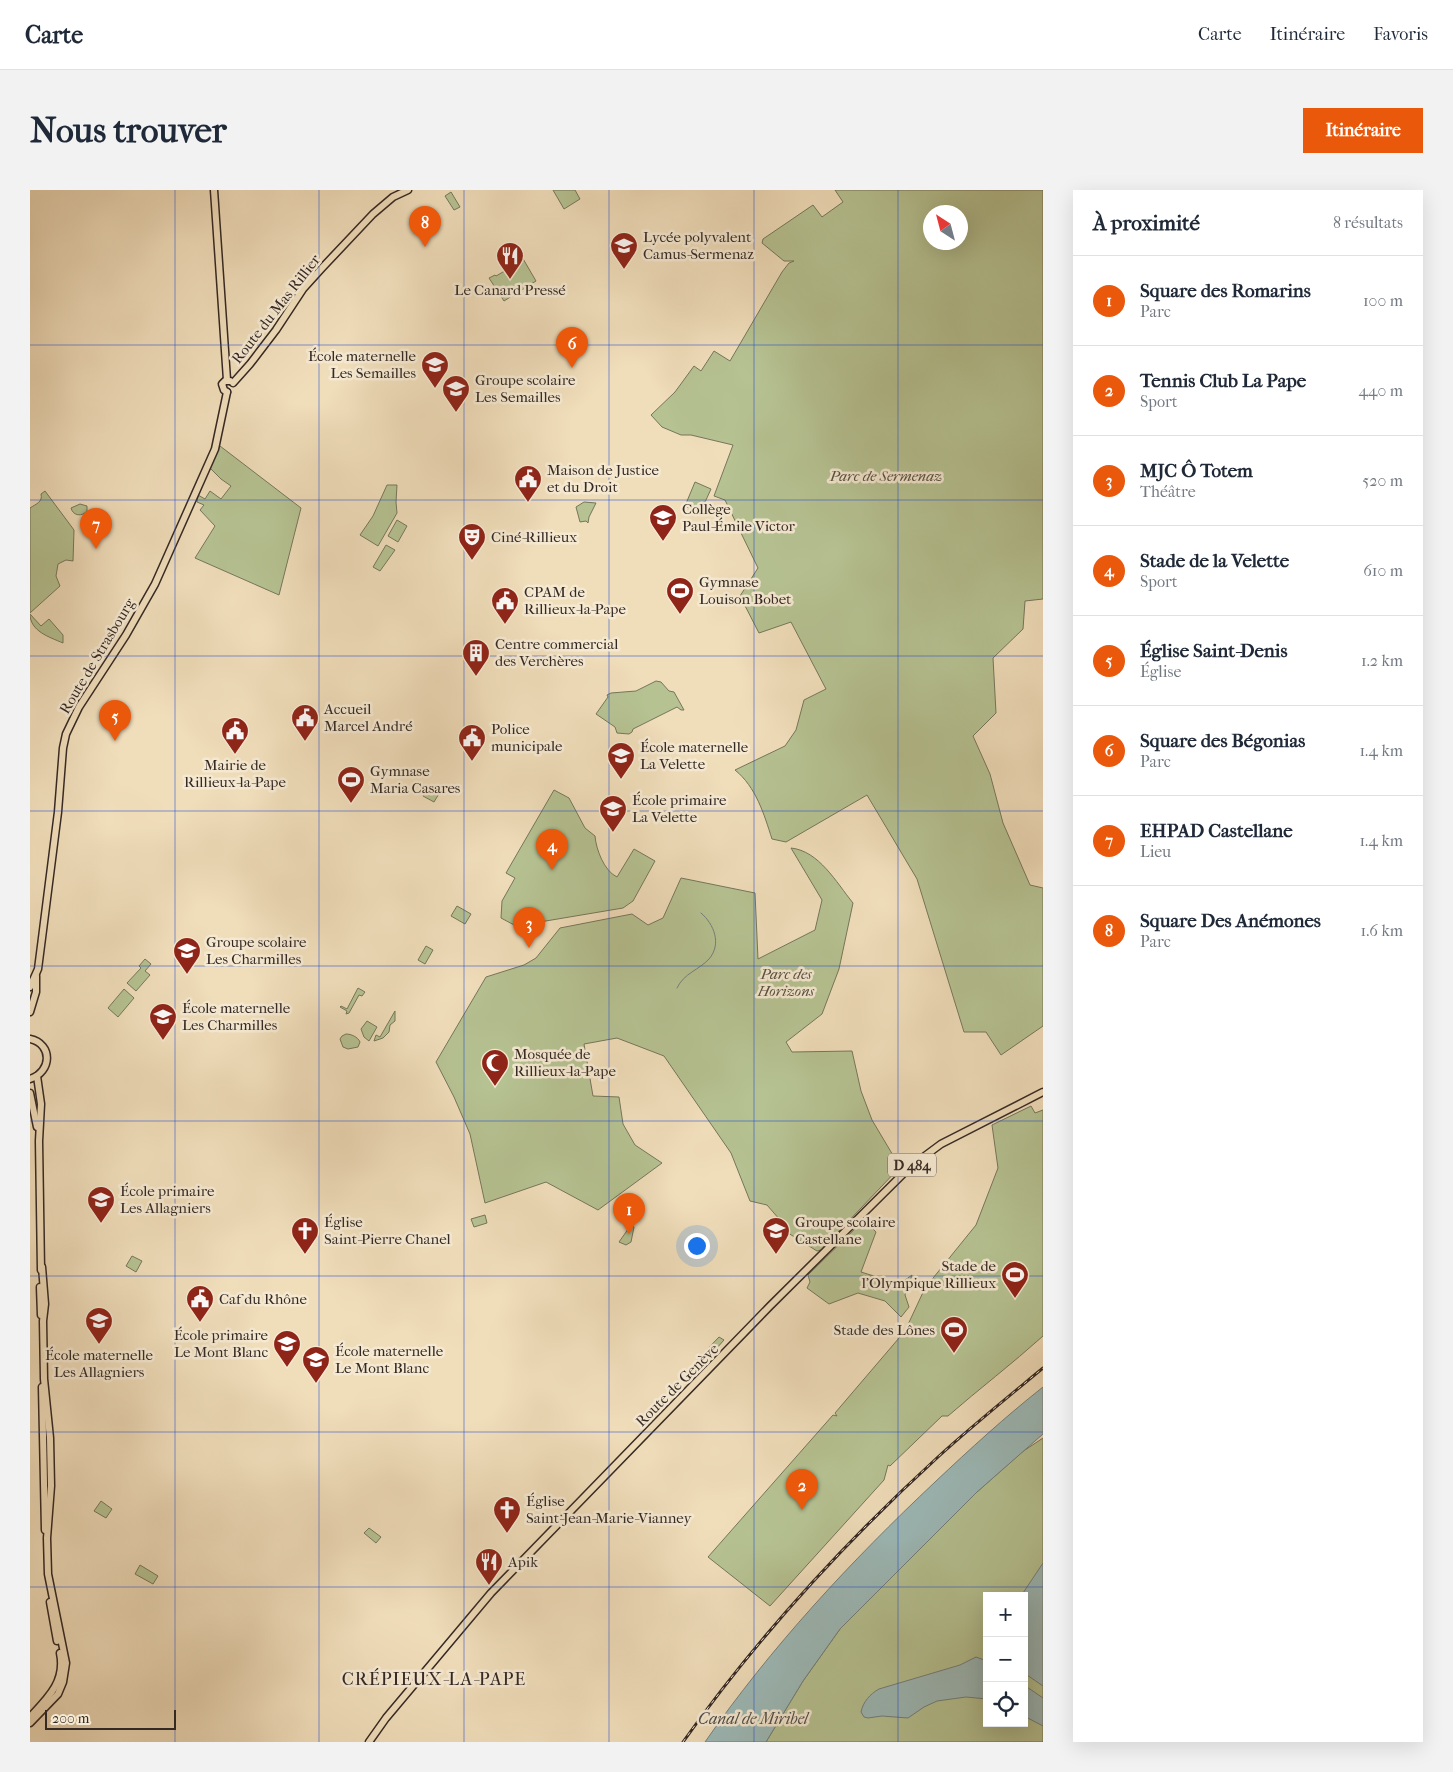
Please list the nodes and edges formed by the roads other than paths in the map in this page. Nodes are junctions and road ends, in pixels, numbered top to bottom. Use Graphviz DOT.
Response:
graph roads {
  1 [pos="214,190"];
  2 [pos="409,190"];
  3 [pos="230,382"];
  4 [pos="227,392"];
  5 [pos="36,976"];
  6 [pos="30,987"];
  7 [pos="30,1012"];
  8 [pos="30,1039"];
  9 [pos="33,1077"];
  10 [pos="1043,1092"];
  11 [pos="30,1093"];
  12 [pos="39,1141"];
  13 [pos="44,1379"];
  14 [pos="52,1604"];
  15 [pos="30,1717"];
  16 [pos="30,1723"];
  17 [pos="369,1742"];
  1 -- 3 [label="main road"];
  2 -- 3 [label="main road, Route du Mas Rillier"];
  3 -- 4 [label="main road, Route du Mas Rillier"];
  4 -- 5 [label="main road, Route de Strasbourg"];
  5 -- 6 [label="main road, Route de Strasbourg"];
  5 -- 7 [label="main road, Route de Strasbourg"];
  8 -- 9 [label="main road"];
  9 -- 12 [label="main road"];
  10 -- 17 [label="main road, Route de Genève / D 484"];
  11 -- 12 [label="main road"];
  12 -- 13 [label="main road"];
  13 -- 14 [label="main road"];
  13 -- 14 [label="main road"];
  14 -- 15 [label="main road"];
  14 -- 16 [label="main road"];
}
